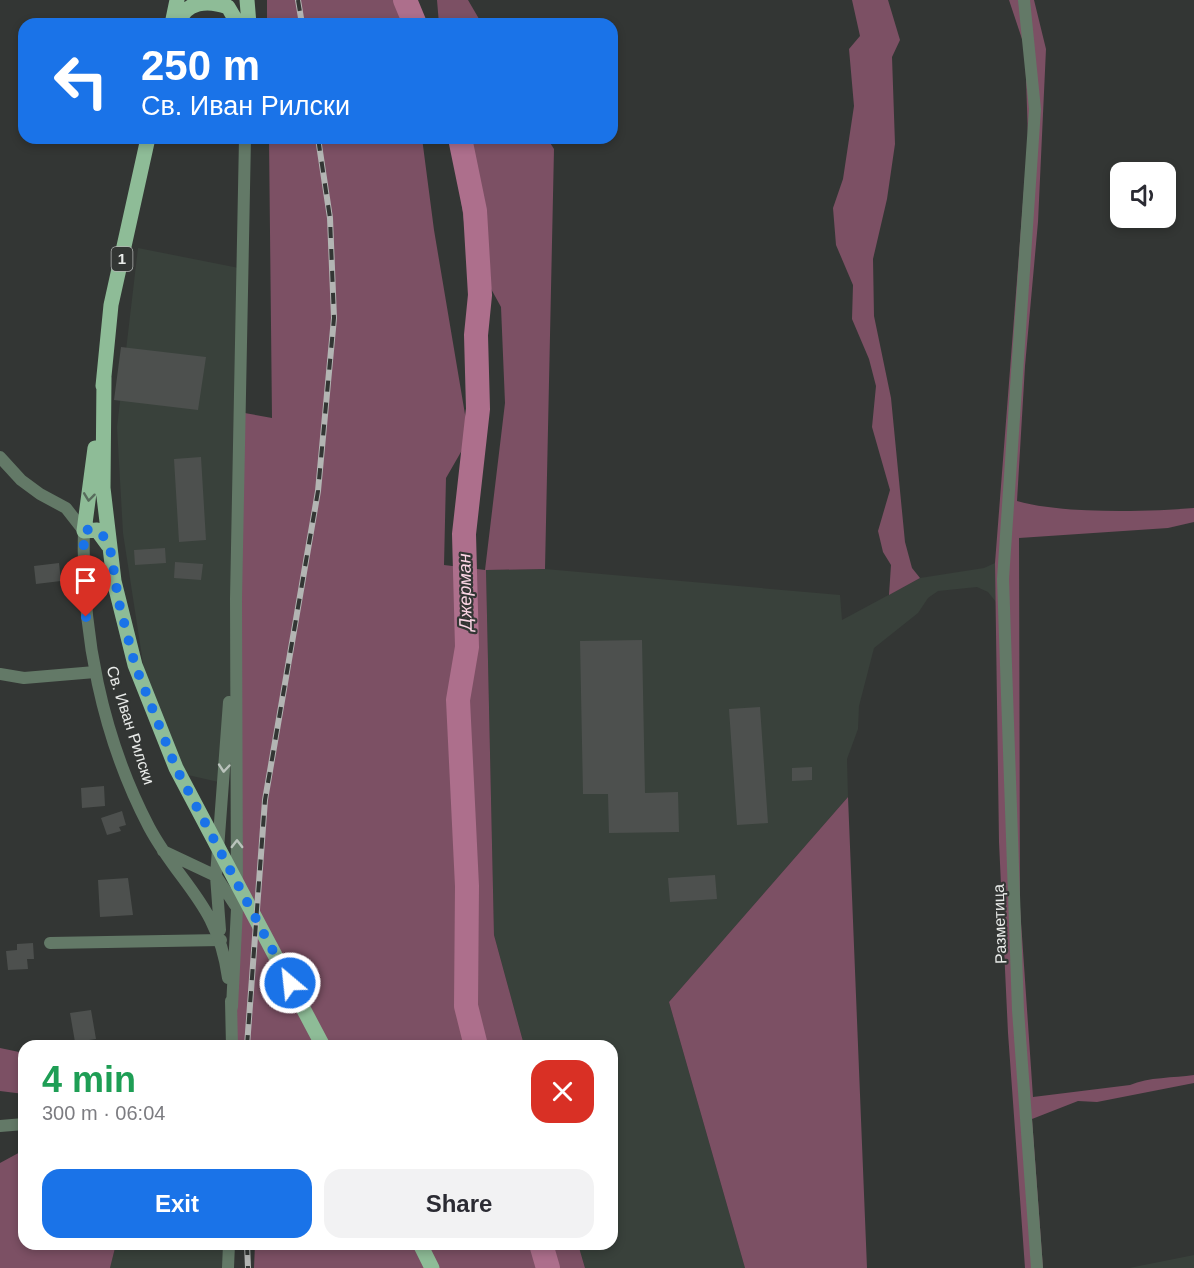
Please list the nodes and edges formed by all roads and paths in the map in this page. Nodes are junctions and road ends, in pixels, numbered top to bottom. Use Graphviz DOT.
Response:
graph roads {
  1 [pos="177,0"];
  2 [pos="247,0"];
  3 [pos="1024,0"];
  4 [pos="173,18"];
  5 [pos="181,18"];
  6 [pos="234,18"];
  7 [pos="248,18"];
  8 [pos="147,144"];
  9 [pos="245,144"];
  10 [pos="104,377"];
  11 [pos="0,457"];
  12 [pos="84,531"];
  13 [pos="110,548"];
  14 [pos="236,626"];
  15 [pos="95,672"];
  16 [pos="0,674"];
  17 [pos="163,851"];
  18 [pos="216,876"];
  19 [pos="237,909"];
  20 [pos="220,940"];
  21 [pos="50,943"];
  22 [pos="232,1007"];
  23 [pos="232,1040"];
  24 [pos="320,1040"];
  25 [pos="18,1124"];
  26 [pos="0,1126"];
  27 [pos="229,1250"];
  28 [pos="423,1250"];
  29 [pos="228,1268"];
  30 [pos="432,1268"];
  31 [pos="1037,1268"];
  1 -- 4 [label="main road"];
  2 -- 7 [label="main road"];
  3 -- 31 [label="street, Разметица"];
  5 -- 6 [label="main road"];
  8 -- 10 [label="main road, 1"];
  9 -- 14 [label="street"];
  10 -- 12 [label="main road, one-way"];
  10 -- 13 [label="main road, 1"];
  11 -- 12 [label="street"];
  12 -- 13 [label="main road"];
  12 -- 15 [label="street, Св. Иван Рилски"];
  13 -- 24 [label="main road, 1"];
  14 -- 18 [label="street, one-way"];
  19 -- 14 [label="street, one-way"];
  15 -- 16 [label="street"];
  15 -- 17 [label="street, Св. Иван Рилски"];
  17 -- 18 [label="street"];
  17 -- 20 [label="street, Св. Иван Рилски"];
  18 -- 19 [label="street"];
  18 -- 20 [label="street"];
  19 -- 22 [label="street"];
  20 -- 21 [label="street"];
  20 -- 22 [label="street, Св. Иван Рилски"];
  22 -- 23 [label="street, Св. Иван Рилски"];
  25 -- 26 [label="street"];
  27 -- 29 [label="street"];
  28 -- 30 [label="main road"];
}
